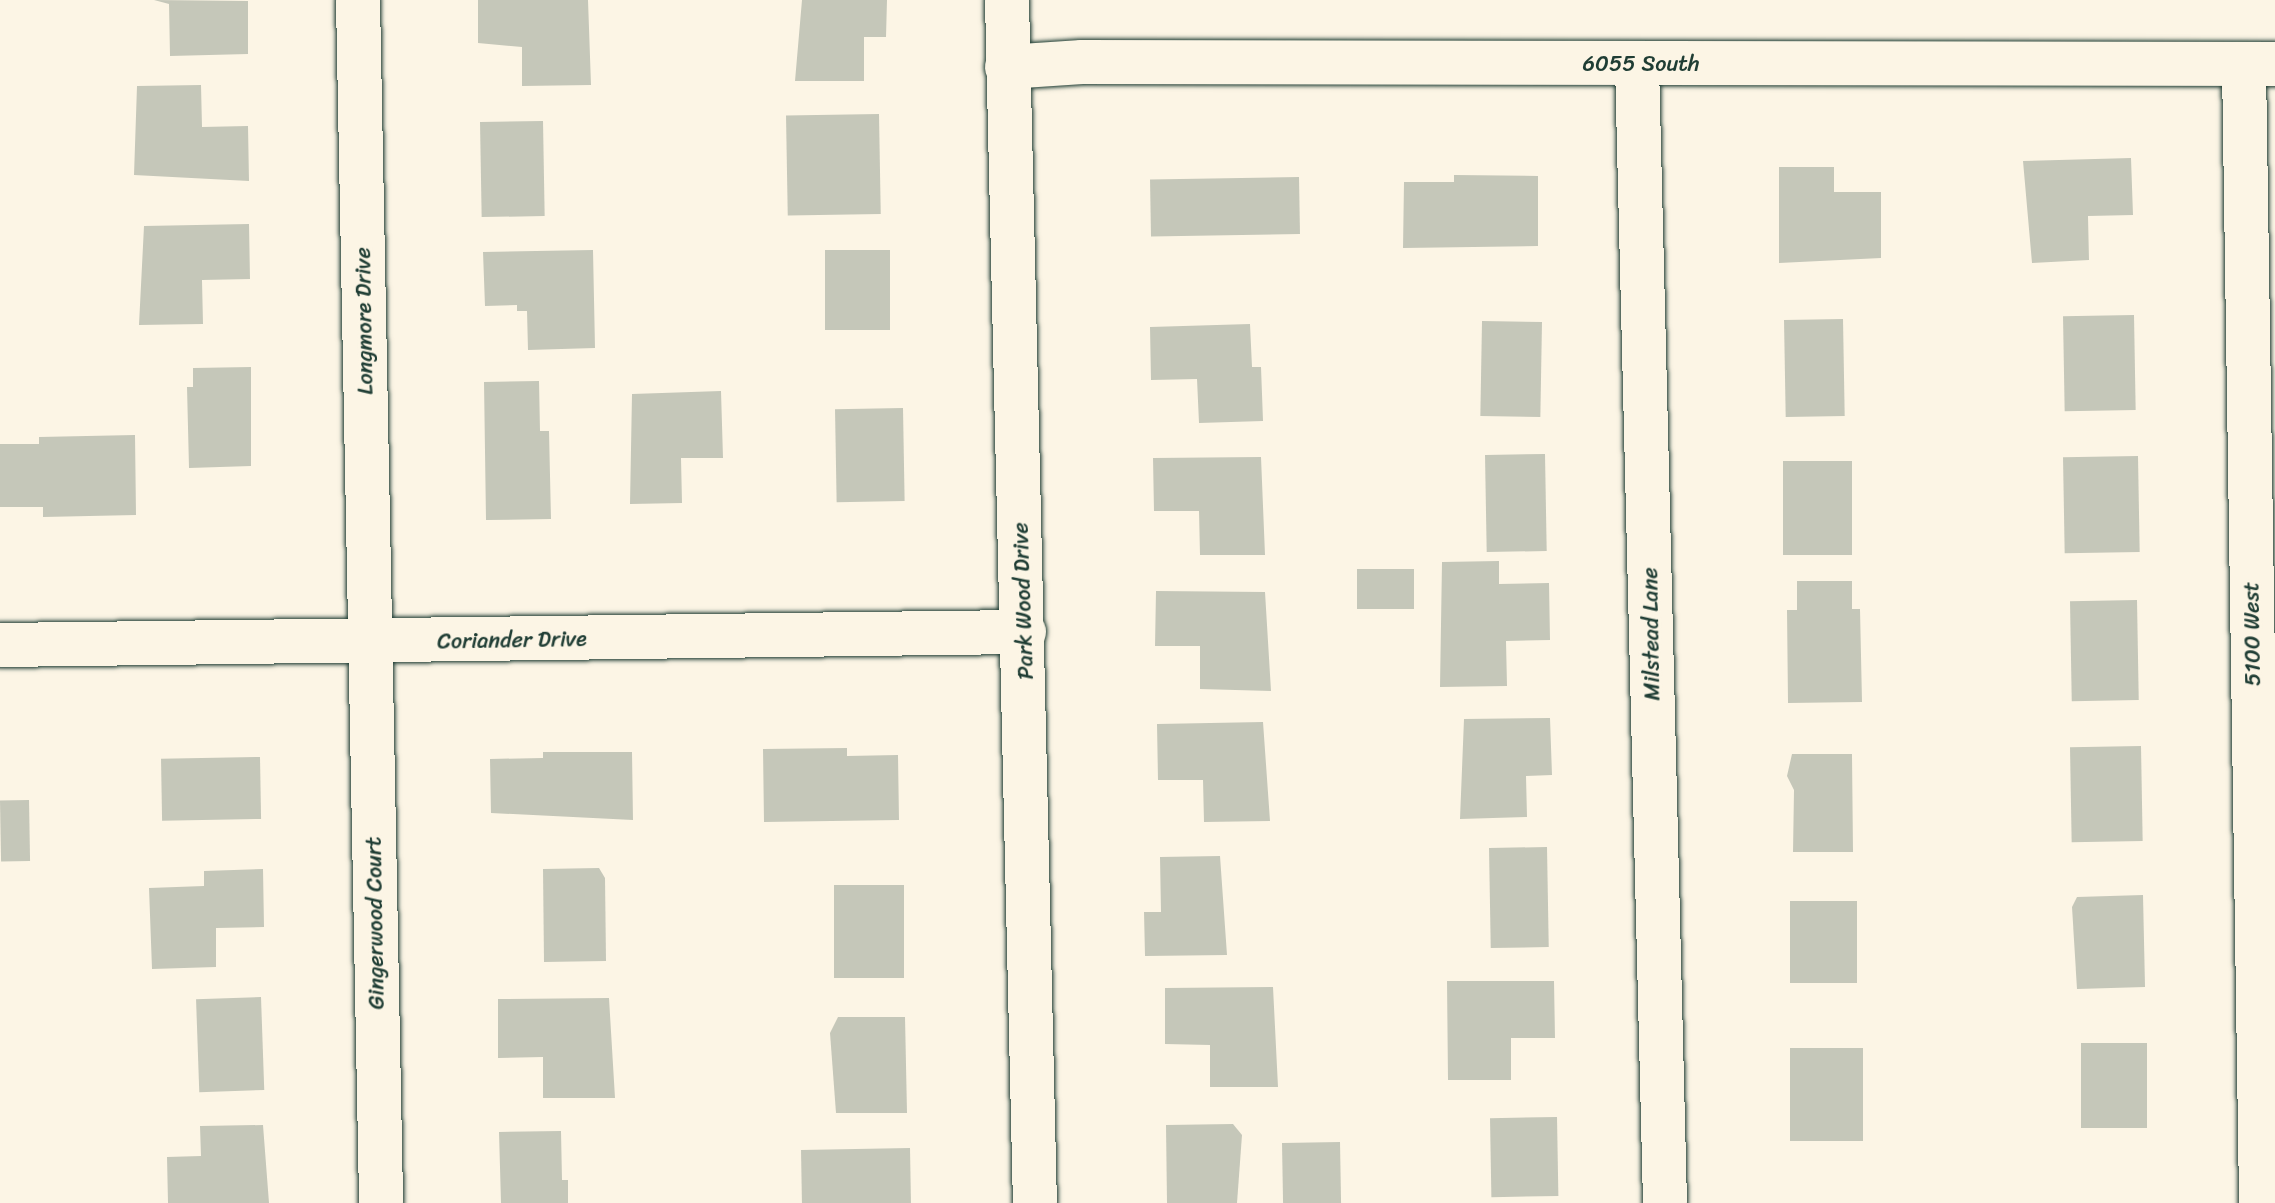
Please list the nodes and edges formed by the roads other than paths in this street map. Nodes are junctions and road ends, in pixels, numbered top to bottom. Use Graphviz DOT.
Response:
graph roads {
  1 [pos="358,0"];
  2 [pos="1007,0"];
  3 [pos="2260,64"];
  4 [pos="1637,65"];
  5 [pos="1007,67"];
  6 [pos="1024,632"];
  7 [pos="370,642"];
  8 [pos="0,645"];
  9 [pos="2264,677"];
  10 [pos="381,1203"];
  11 [pos="1035,1203"];
  12 [pos="1665,1203"];
  13 [pos="2261,1203"];
  1 -- 7 [label="street, Longmore Drive"];
  2 -- 5 [label="street, Park Wood Drive"];
  3 -- 4 [label="street, 6055 South"];
  3 -- 9 [label="street, 5100 West"];
  4 -- 5 [label="street, 6055 South"];
  4 -- 12 [label="street, Milstead Lane"];
  5 -- 6 [label="street, Park Wood Drive"];
  6 -- 7 [label="street, Coriander Drive"];
  6 -- 11 [label="street, Park Wood Drive"];
  7 -- 8 [label="street, Coriander Drive"];
  7 -- 10 [label="street, Gingerwood Court"];
  9 -- 13 [label="street, 5100 West"];
}
